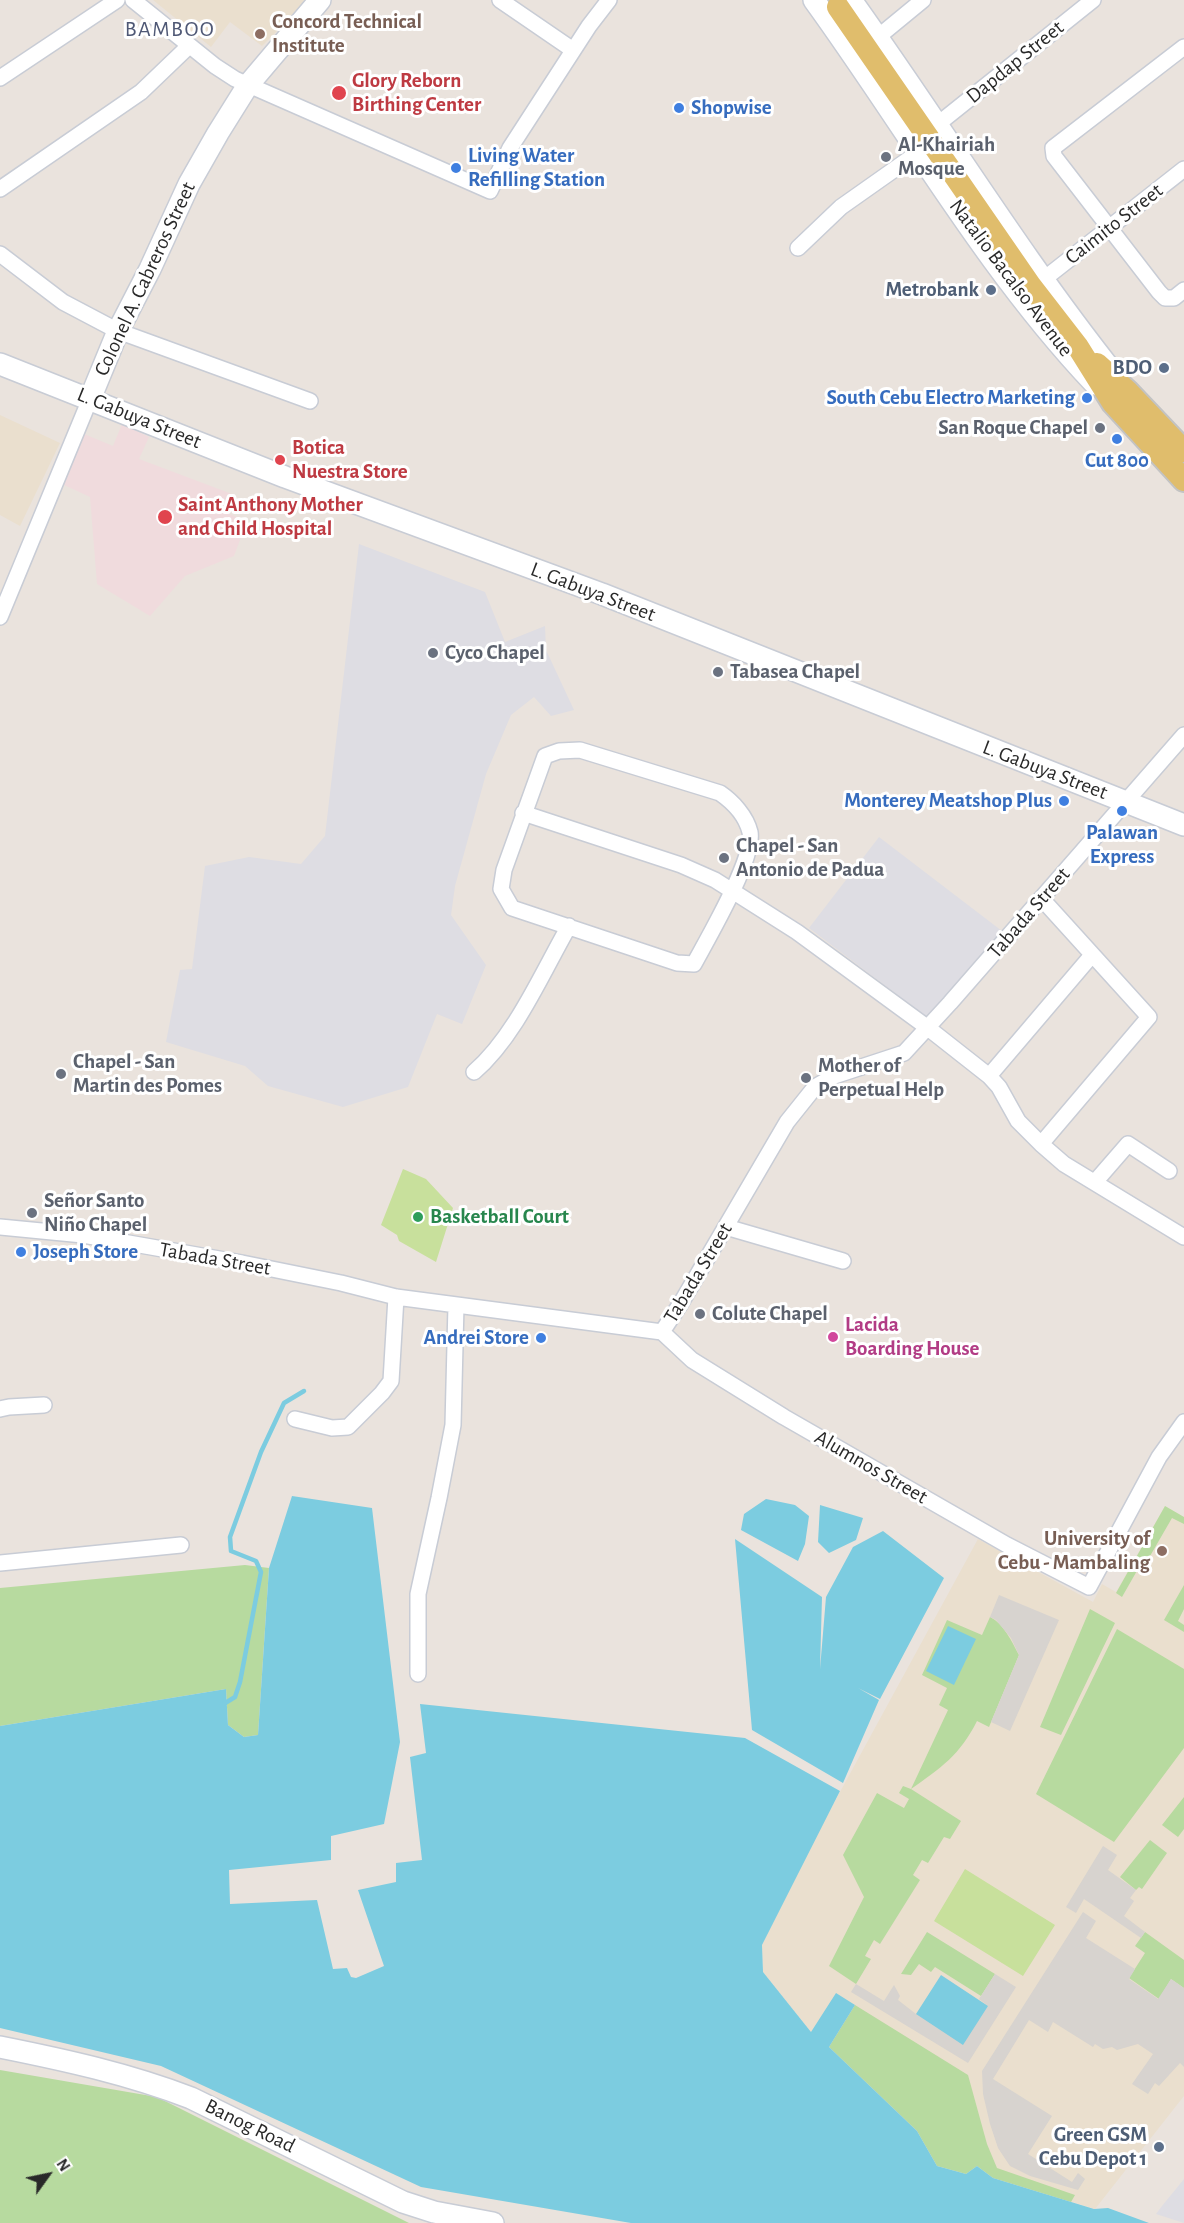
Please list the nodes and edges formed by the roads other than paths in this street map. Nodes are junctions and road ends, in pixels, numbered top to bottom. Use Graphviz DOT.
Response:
graph roads {
  1 [pos="117,0"];
  2 [pos="133,0"];
  3 [pos="320,0"];
  4 [pos="500,0"];
  5 [pos="609,0"];
  6 [pos="814,0"];
  7 [pos="923,0"];
  8 [pos="1093,0"];
  9 [pos="845,4"];
  10 [pos="95,6"];
  11 [pos="878,37"];
  12 [pos="189,46"];
  13 [pos="1184,47"];
  14 [pos="573,50"];
  15 [pos="0,78"];
  16 [pos="248,85"];
  17 [pos="938,124"];
  18 [pos="919,152"];
  19 [pos="1184,170"];
  20 [pos="0,189"];
  21 [pos="1108,228"];
  22 [pos="798,248"];
  23 [pos="0,254"];
  24 [pos="1044,279"];
  25 [pos="1184,290"];
  26 [pos="118,330"];
  27 [pos="0,364"];
  28 [pos="1120,398"];
  29 [pos="90,399"];
  30 [pos="310,401"];
  31 [pos="1184,451"];
  32 [pos="1184,480"];
  33 [pos="6,586"];
  34 [pos="0,617"];
  35 [pos="1184,735"];
  36 [pos="1127,802"];
  37 [pos="524,813"];
  38 [pos="1184,825"];
  39 [pos="732,891"];
  40 [pos="1042,899"];
  41 [pos="569,926"];
  42 [pos="1092,955"];
  43 [pos="928,1028"];
  44 [pos="474,1072"];
  45 [pos="989,1076"];
  46 [pos="1041,1144"];
  47 [pos="1170,1171"];
  48 [pos="1095,1182"];
  49 [pos="0,1227"];
  50 [pos="726,1227"];
  51 [pos="1184,1237"];
  52 [pos="843,1261"];
  53 [pos="396,1297"];
  54 [pos="456,1305"];
  55 [pos="662,1332"];
  56 [pos="44,1405"];
  57 [pos="0,1409"];
  58 [pos="295,1419"];
  59 [pos="1184,1422"];
  60 [pos="182,1545"];
  61 [pos="0,1563"];
  62 [pos="418,1674"];
  63 [pos="0,2047"];
  64 [pos="493,2223"];
  1 -- 10 [label="street"];
  2 -- 12 [label="street"];
  3 -- 16 [label="street, Colonel A. Cabreros Street"];
  4 -- 14 [label="street"];
  5 -- 14 [label="street"];
  6 -- 18 [label="street, Natalio Bacalso Avenue"];
  7 -- 11 [label="street"];
  8 -- 17 [label="street, Dapdap Street"];
  9 -- 11 [label="street, Natalio Bacalso Avenue"];
  9 -- 28 [label="main road, Natalio Bacalso Avenue"];
  10 -- 15 [label="street"];
  11 -- 17 [label="street, Natalio Bacalso Avenue"];
  12 -- 16 [label="street"];
  12 -- 20 [label="street"];
  13 -- 21 [label="street"];
  14 -- 16 [label="street"];
  16 -- 26 [label="street, Colonel A. Cabreros Street"];
  17 -- 24 [label="street, Natalio Bacalso Avenue"];
  18 -- 22 [label="street"];
  18 -- 28 [label="street, Natalio Bacalso Avenue"];
  19 -- 21 [label="street, Caimito Street"];
  21 -- 24 [label="street, Caimito Street"];
  21 -- 25 [label="street"];
  23 -- 26 [label="street"];
  24 -- 28 [label="street, Natalio Bacalso Avenue"];
  26 -- 29 [label="street, Colonel A. Cabreros Street"];
  26 -- 30 [label="street"];
  27 -- 29 [label="street, L. Gabuya Street"];
  28 -- 31 [label="main road, Natalio Bacalso Avenue"];
  28 -- 32 [label="main road, Natalio Bacalso Avenue"];
  29 -- 33 [label="street, Colonel A. Cabreros Street"];
  29 -- 36 [label="street, L. Gabuya Street"];
  33 -- 34 [label="street, Colonel A. Cabreros Street"];
  35 -- 36 [label="street, Tabada Street"];
  36 -- 38 [label="street, L. Gabuya Street"];
  36 -- 40 [label="street, Tabada Street"];
  37 -- 39 [label="street"];
  37 -- 39 [label="street"];
  37 -- 41 [label="street"];
  39 -- 41 [label="street"];
  39 -- 43 [label="street"];
  40 -- 42 [label="street"];
  40 -- 43 [label="street, Tabada Street"];
  41 -- 44 [label="street"];
  42 -- 45 [label="street"];
  42 -- 46 [label="street"];
  43 -- 45 [label="street"];
  43 -- 50 [label="street, Tabada Street"];
  45 -- 46 [label="street"];
  46 -- 48 [label="street"];
  47 -- 48 [label="street"];
  48 -- 51 [label="street"];
  49 -- 53 [label="street, Tabada Street"];
  50 -- 52 [label="street"];
  50 -- 55 [label="street, Tabada Street"];
  53 -- 54 [label="street, Tabada Street"];
  53 -- 58 [label="street"];
  54 -- 55 [label="street, Tabada Street"];
  54 -- 62 [label="street"];
  55 -- 59 [label="street, Alumnos Street"];
  56 -- 57 [label="street"];
  60 -- 61 [label="street"];
  63 -- 64 [label="street, Banog Road"];
}
